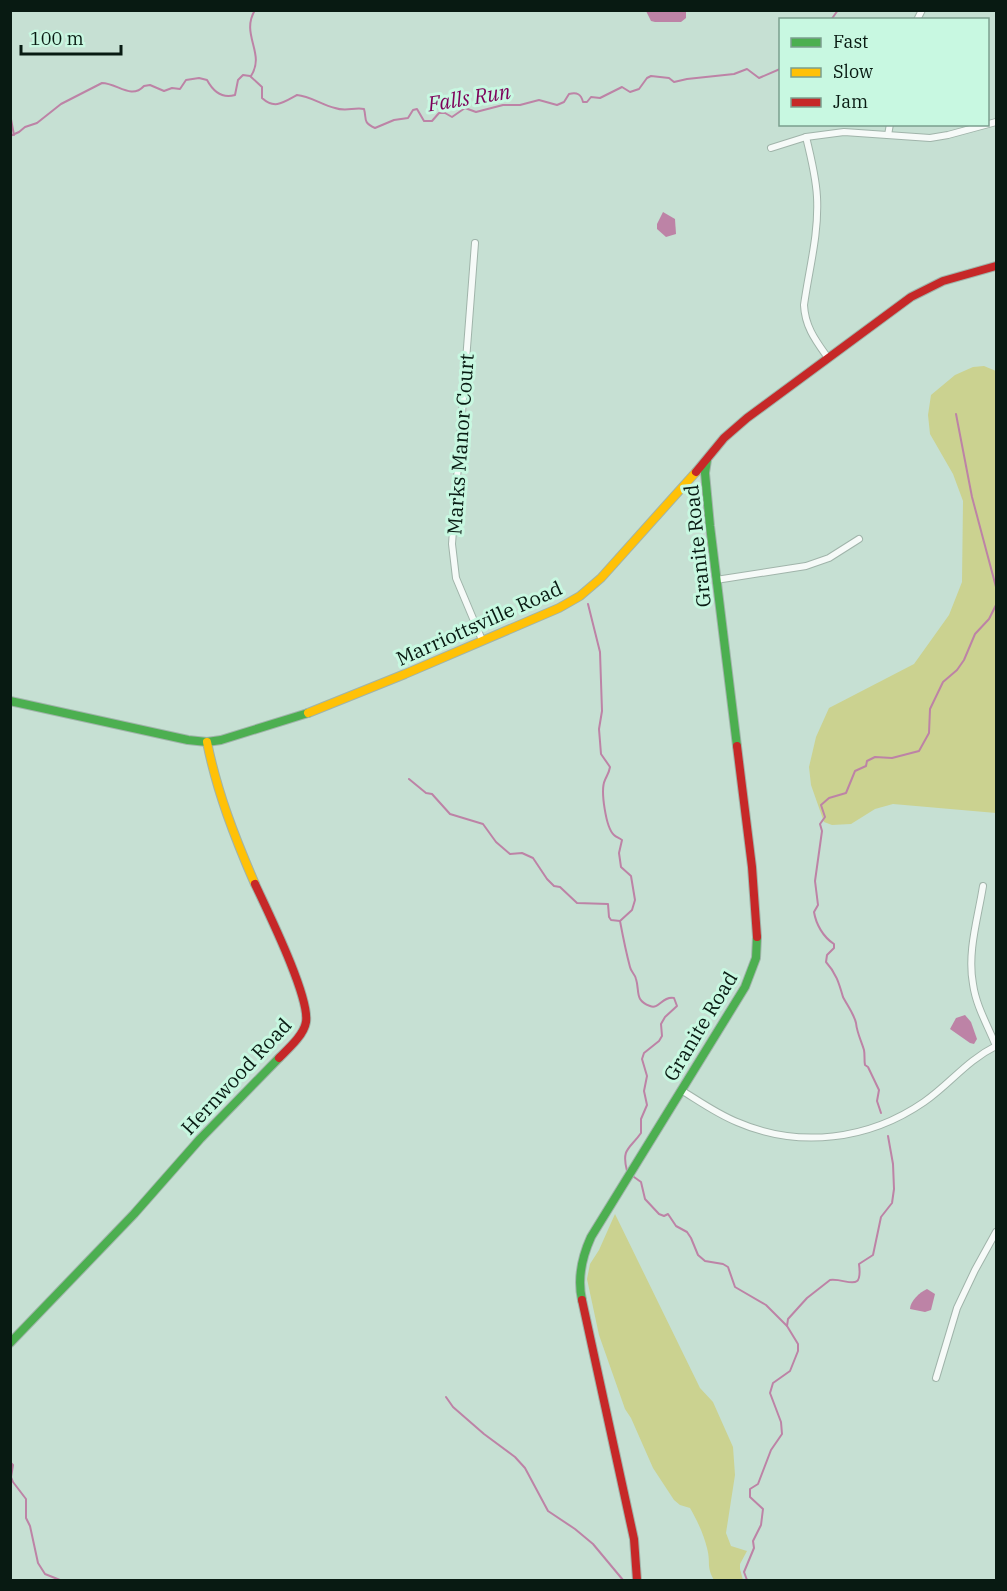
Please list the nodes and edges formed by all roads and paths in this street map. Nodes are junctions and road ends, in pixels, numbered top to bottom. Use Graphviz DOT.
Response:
graph roads {
  1 [pos="890,126"];
  2 [pos="981,126"];
  3 [pos="888,135"];
  4 [pos="806,137"];
  5 [pos="771,148"];
  6 [pos="475,243"];
  7 [pos="996,266"];
  8 [pos="828,358"];
  9 [pos="707,460"];
  10 [pos="859,539"];
  11 [pos="716,580"];
  12 [pos="482,640"];
  13 [pos="10,701"];
  14 [pos="207,742"];
  15 [pos="983,886"];
  16 [pos="996,1046"];
  17 [pos="681,1090"];
  18 [pos="996,1232"];
  19 [pos="10,1343"];
  20 [pos="936,1378"];
  21 [pos="637,1581"];
  1 -- 3 [label="street"];
  2 -- 3 [label="street"];
  3 -- 4 [label="street"];
  4 -- 5 [label="street"];
  4 -- 8 [label="street"];
  6 -- 12 [label="street, Marks Manor Court"];
  7 -- 8 [label="street, Marriottsville Road"];
  8 -- 9 [label="street, Marriottsville Road"];
  9 -- 11 [label="street, Granite Road"];
  9 -- 12 [label="street, Marriottsville Road"];
  10 -- 11 [label="street"];
  11 -- 17 [label="street, Granite Road"];
  12 -- 14 [label="street, Marriottsville Road"];
  13 -- 14 [label="street, Marriottsville Road"];
  14 -- 19 [label="street, Hernwood Road"];
  15 -- 16 [label="street"];
  16 -- 17 [label="street"];
  17 -- 21 [label="street, Granite Road"];
  18 -- 20 [label="street"];
}
